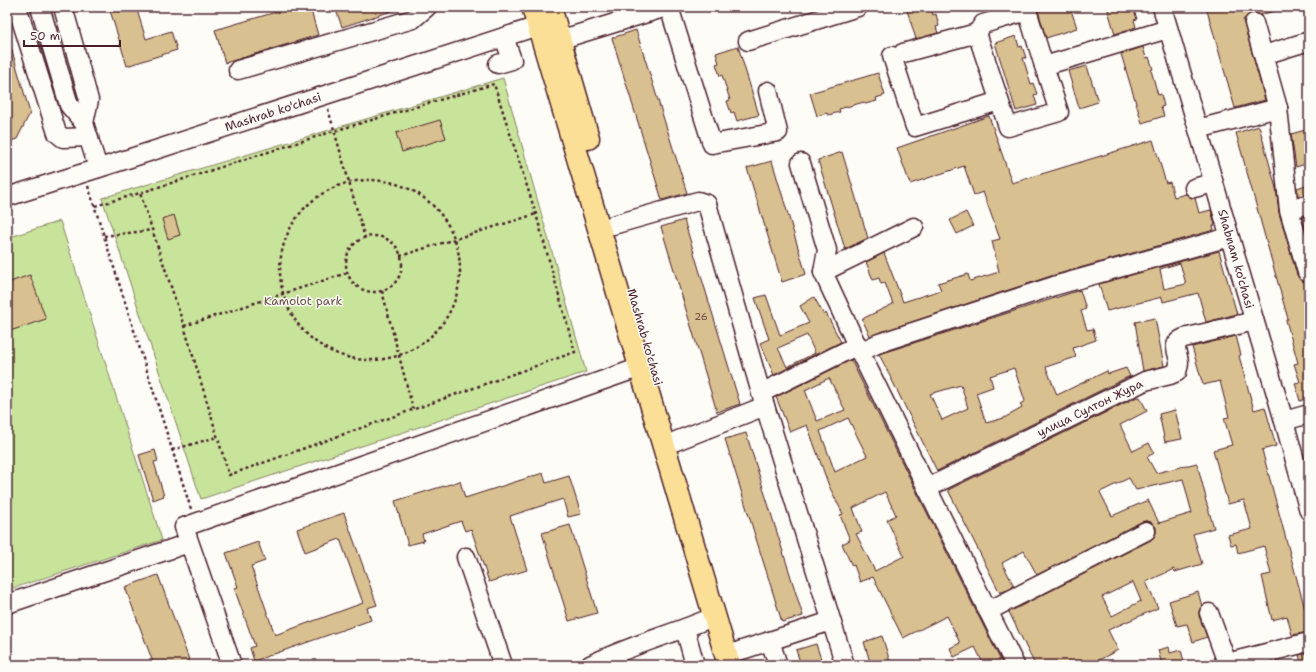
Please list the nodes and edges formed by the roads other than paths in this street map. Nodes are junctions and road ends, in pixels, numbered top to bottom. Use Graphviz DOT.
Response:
graph roads {
  1 [pos="17,7"];
  2 [pos="40,7"];
  3 [pos="63,7"];
  4 [pos="427,7"];
  5 [pos="550,7"];
  6 [pos="668,7"];
  7 [pos="858,7"];
  8 [pos="1162,7"];
  9 [pos="1026,9"];
  10 [pos="535,16"];
  11 [pos="1254,23"];
  12 [pos="1168,29"];
  13 [pos="977,33"];
  14 [pos="504,37"];
  15 [pos="559,40"];
  16 [pos="748,41"];
  17 [pos="1309,41"];
  18 [pos="1264,55"];
  19 [pos="498,64"];
  20 [pos="1044,66"];
  21 [pos="238,70"];
  22 [pos="768,91"];
  23 [pos="998,101"];
  24 [pos="1278,108"];
  25 [pos="1198,129"];
  26 [pos="86,130"];
  27 [pos="801,163"];
  28 [pos="91,170"];
  29 [pos="1213,183"];
  30 [pos="1194,188"];
  31 [pos="7,197"];
  32 [pos="1309,204"];
  33 [pos="1289,210"];
  34 [pos="613,225"];
  35 [pos="914,227"];
  36 [pos="1229,237"];
  37 [pos="1304,244"];
  38 [pos="823,272"];
  39 [pos="1309,272"];
  40 [pos="1254,321"];
  41 [pos="859,349"];
  42 [pos="640,367"];
  43 [pos="763,400"];
  44 [pos="1309,414"];
  45 [pos="1284,421"];
  46 [pos="676,441"];
  47 [pos="927,488"];
  48 [pos="1309,510"];
  49 [pos="1146,531"];
  50 [pos="189,543"];
  51 [pos="466,557"];
  52 [pos="707,569"];
  53 [pos="7,604"];
  54 [pos="988,611"];
  55 [pos="1210,613"];
  56 [pos="714,616"];
  57 [pos="832,621"];
  58 [pos="685,629"];
  59 [pos="770,641"];
  60 [pos="1309,642"];
  61 [pos="737,660"];
  62 [pos="1227,664"];
  63 [pos="232,665"];
  64 [pos="503,665"];
  65 [pos="590,665"];
  66 [pos="695,665"];
  67 [pos="778,665"];
  68 [pos="845,665"];
  69 [pos="1015,665"];
  1 -- 26 [label="street"];
  2 -- 26 [label="street"];
  3 -- 26 [label="street"];
  4 -- 21 [label="street"];
  5 -- 15 [label="main road, Mashrab ko'chasi"];
  6 -- 15 [label="street"];
  6 -- 22 [label="street"];
  7 -- 16 [label="street"];
  8 -- 12 [label="street, Shabnam ko'chasi"];
  9 -- 13 [label="street"];
  9 -- 20 [label="street"];
  10 -- 14 [label="street, Mashrab ko'chasi"];
  10 -- 42 [label="main road, Mashrab ko'chasi"];
  11 -- 18 [label="street"];
  12 -- 20 [label="street"];
  12 -- 25 [label="street, Shabnam ko'chasi"];
  13 -- 23 [label="street"];
  13 -- 23 [label="street"];
  14 -- 19 [label="street"];
  14 -- 28 [label="street, Mashrab ko'chasi"];
  15 -- 34 [label="main road, Mashrab ko'chasi"];
  17 -- 18 [label="street"];
  18 -- 24 [label="street"];
  20 -- 23 [label="street"];
  24 -- 25 [label="street"];
  24 -- 33 [label="street"];
  25 -- 29 [label="street, Shabnam ko'chasi"];
  26 -- 28 [label="street"];
  27 -- 38 [label="street"];
  28 -- 31 [label="street, Mashrab ko'chasi"];
  29 -- 30 [label="street"];
  29 -- 36 [label="street, Shabnam ko'chasi"];
  32 -- 33 [label="street"];
  33 -- 37 [label="street"];
  34 -- 43 [label="street"];
  34 -- 46 [label="main road, Mashrab ko'chasi"];
  35 -- 38 [label="street"];
  36 -- 40 [label="street, Shabnam ko'chasi"];
  36 -- 41 [label="street"];
  37 -- 39 [label="street"];
  38 -- 41 [label="street"];
  40 -- 45 [label="street, Shabnam ko'chasi"];
  40 -- 47 [label="street, улица Султон Жура"];
  41 -- 43 [label="street"];
  41 -- 47 [label="street"];
  42 -- 50 [label="street"];
  42 -- 52 [label="main road, Mashrab ko'chasi"];
  43 -- 46 [label="street"];
  43 -- 57 [label="street"];
  44 -- 45 [label="street"];
  45 -- 48 [label="street, Shabnam ko'chasi"];
  46 -- 52 [label="main road, Mashrab ko'chasi"];
  47 -- 54 [label="street"];
  49 -- 54 [label="street"];
  50 -- 53 [label="street"];
  50 -- 63 [label="street"];
  51 -- 64 [label="street"];
  52 -- 56 [label="main road, Mashrab ko'chasi"];
  52 -- 61 [label="main road, Mashrab ko'chasi"];
  54 -- 69 [label="street"];
  55 -- 62 [label="street"];
  56 -- 58 [label="street"];
  56 -- 61 [label="main road, Mashrab ko'chasi"];
  57 -- 59 [label="street"];
  57 -- 68 [label="street"];
  58 -- 65 [label="street"];
  58 -- 66 [label="street"];
  59 -- 61 [label="street"];
  59 -- 67 [label="street"];
  60 -- 62 [label="street"];
}
